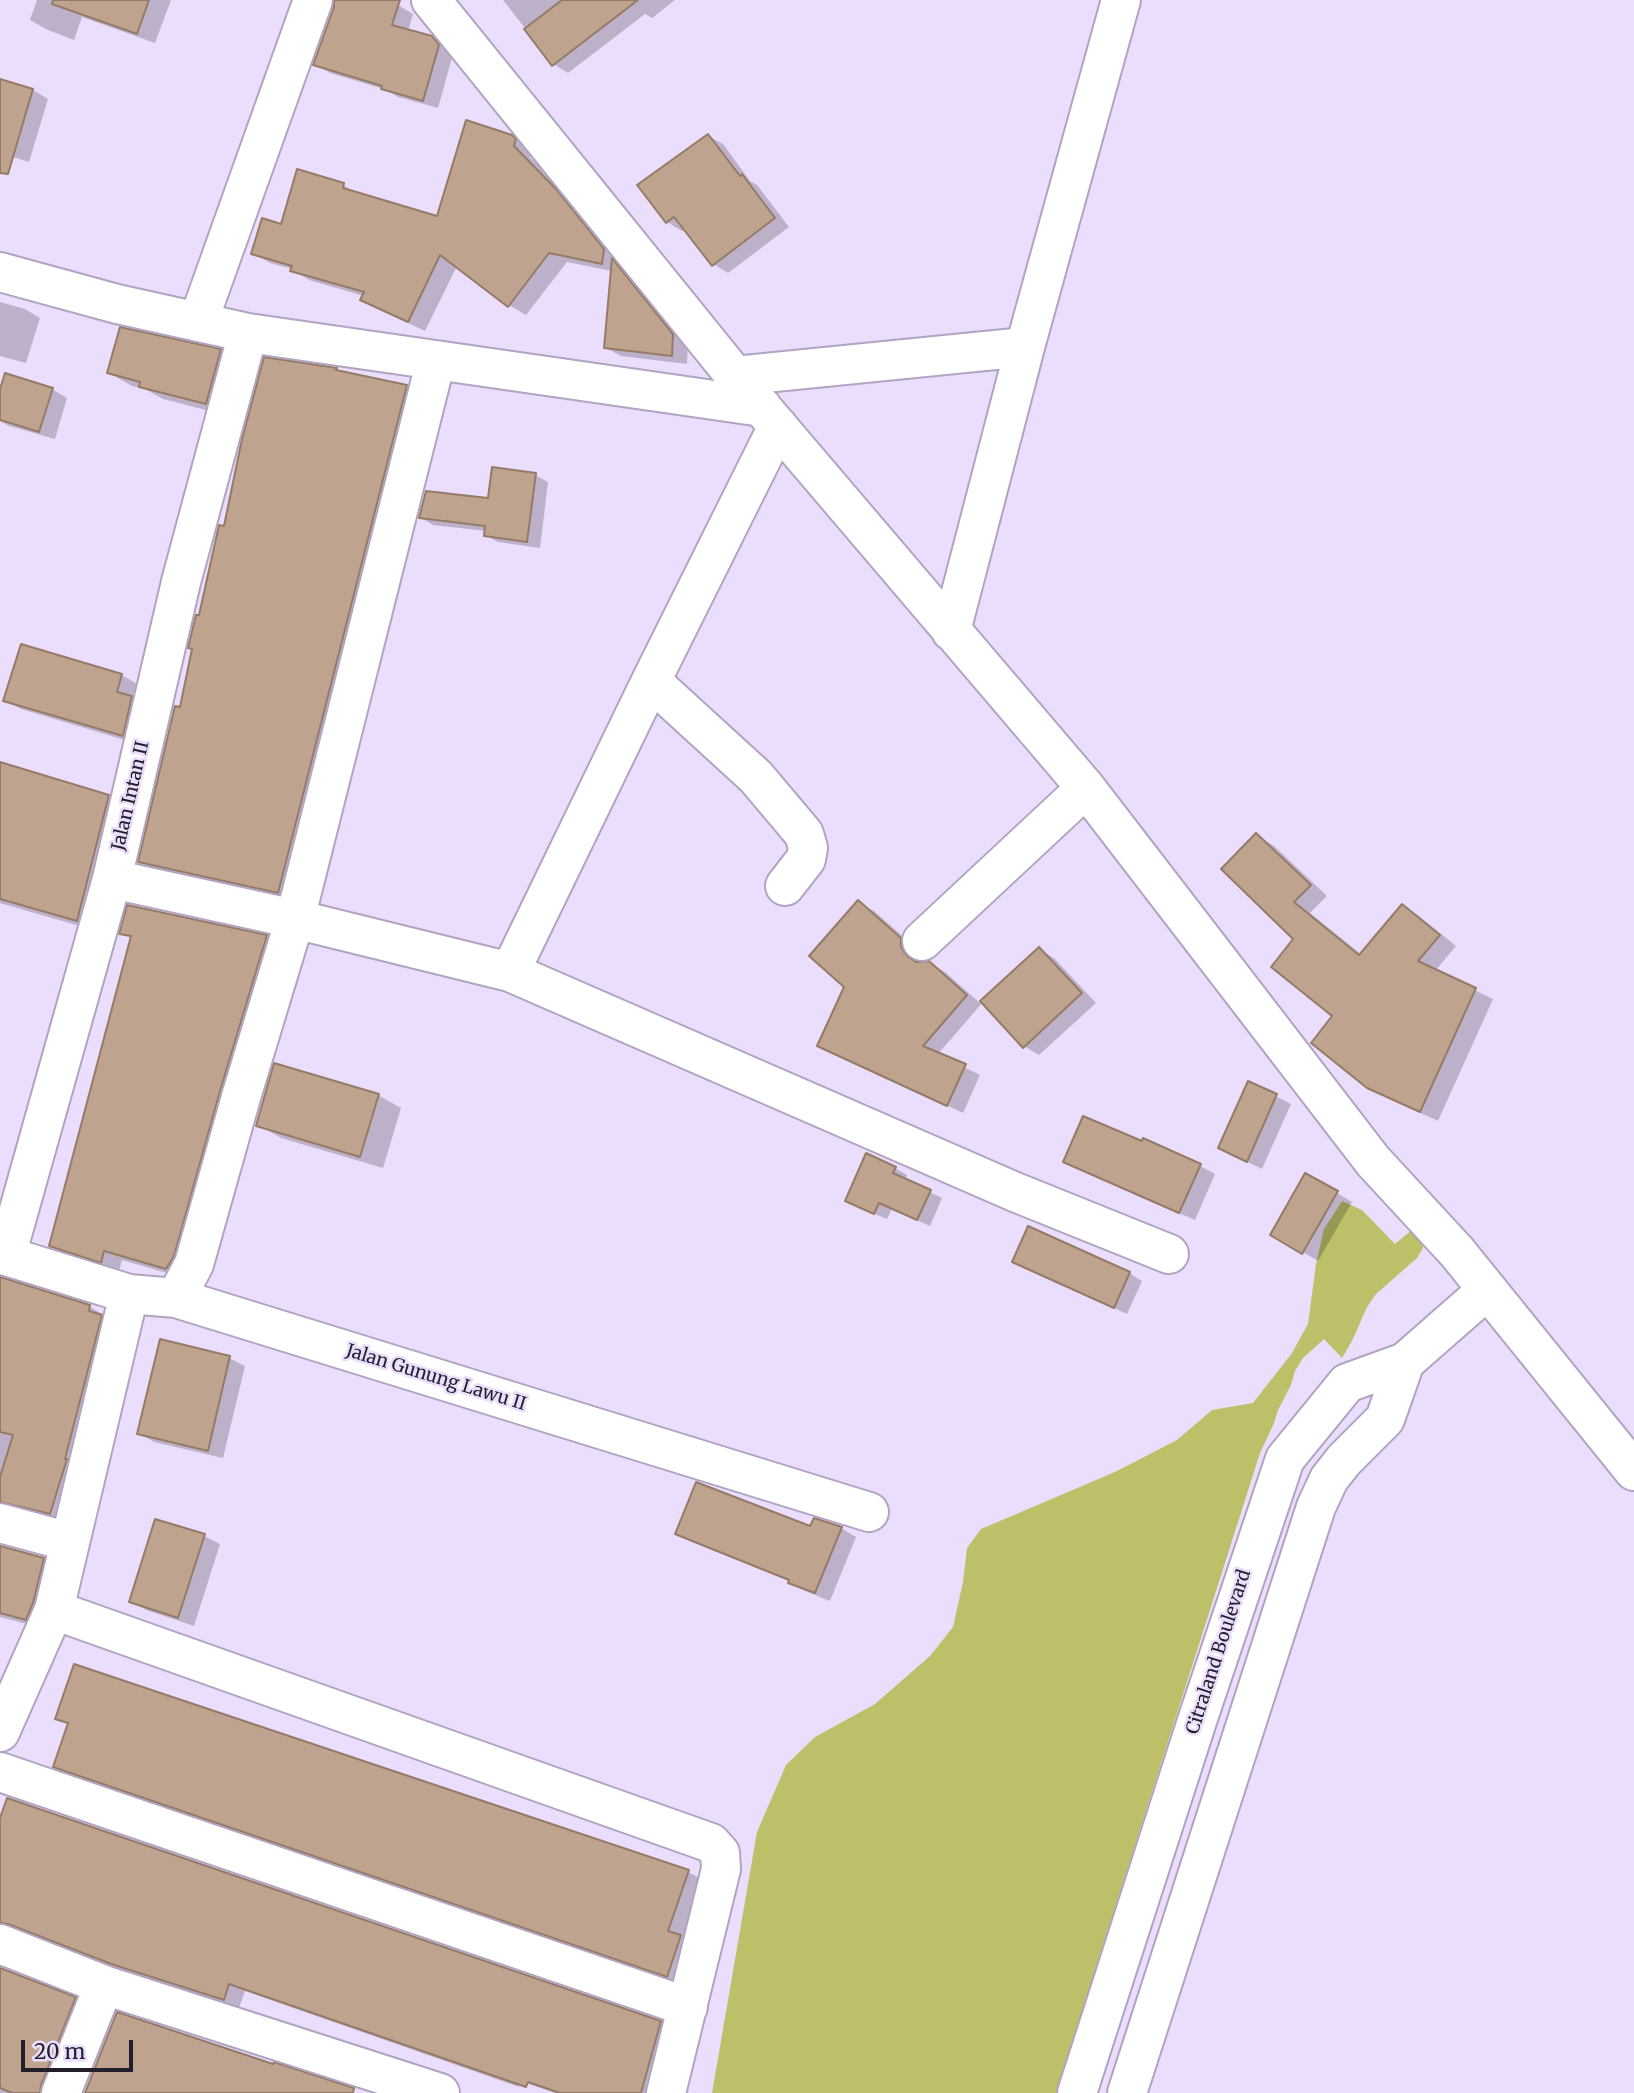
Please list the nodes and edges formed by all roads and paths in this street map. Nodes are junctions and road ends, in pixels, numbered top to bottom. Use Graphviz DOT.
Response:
graph roads {
  1 [pos="313,0"];
  2 [pos="431,0"];
  3 [pos="1121,0"];
  4 [pos="0,272"];
  5 [pos="198,322"];
  6 [pos="247,333"];
  7 [pos="1026,347"];
  8 [pos="436,360"];
  9 [pos="734,376"];
  10 [pos="770,417"];
  11 [pos="951,631"];
  12 [pos="651,681"];
  13 [pos="1086,788"];
  14 [pos="112,879"];
  15 [pos="785,886"];
  16 [pos="295,919"];
  17 [pos="922,941"];
  18 [pos="510,972"];
  19 [pos="1169,1254"];
  20 [pos="3,1255"];
  21 [pos="1486,1290"];
  22 [pos="129,1294"];
  23 [pos="176,1298"];
  24 [pos="1405,1362"];
  25 [pos="1634,1471"];
  26 [pos="869,1512"];
  27 [pos="0,1523"];
  28 [pos="70,1542"];
  29 [pos="54,1610"];
  30 [pos="0,1732"];
  31 [pos="0,1772"];
  32 [pos="0,1944"];
  33 [pos="104,1985"];
  34 [pos="1108,2000"];
  35 [pos="688,2007"];
  36 [pos="1153,2015"];
  37 [pos="61,2093"];
  38 [pos="440,2093"];
  39 [pos="666,2093"];
  40 [pos="1077,2093"];
  41 [pos="1127,2093"];
  1 -- 5 [label="street"];
  2 -- 9 [label="street"];
  3 -- 7 [label="street"];
  4 -- 5 [label="street"];
  5 -- 6 [label="street"];
  6 -- 8 [label="street"];
  6 -- 14 [label="street, Jalan Intan II"];
  7 -- 9 [label="street"];
  7 -- 11 [label="street"];
  8 -- 10 [label="street"];
  8 -- 16 [label="street"];
  9 -- 10 [label="street"];
  10 -- 11 [label="street"];
  10 -- 12 [label="street"];
  11 -- 13 [label="street"];
  12 -- 15 [label="street"];
  12 -- 18 [label="street"];
  13 -- 17 [label="street"];
  13 -- 21 [label="street"];
  14 -- 16 [label="street"];
  14 -- 20 [label="street, Jalan Intan II"];
  16 -- 18 [label="street"];
  16 -- 23 [label="street"];
  18 -- 19 [label="street"];
  20 -- 22 [label="street, Jalan Gunung Lawu II"];
  21 -- 24 [label="street, Citraland Boulevard"];
  21 -- 25 [label="street"];
  22 -- 23 [label="street, Jalan Gunung Lawu II"];
  22 -- 28 [label="street"];
  23 -- 26 [label="street, Jalan Gunung Lawu II"];
  24 -- 34 [label="street, Citraland Boulevard"];
  24 -- 36 [label="street, Citraland Boulevard"];
  27 -- 28 [label="street"];
  28 -- 29 [label="street"];
  29 -- 30 [label="street"];
  29 -- 35 [label="street"];
  31 -- 35 [label="street"];
  32 -- 33 [label="street"];
  33 -- 37 [label="street"];
  33 -- 38 [label="street"];
  34 -- 36 [label="street"];
  34 -- 40 [label="street, Citraland Boulevard"];
  35 -- 39 [label="street"];
  36 -- 41 [label="street, Citraland Boulevard"];
}
